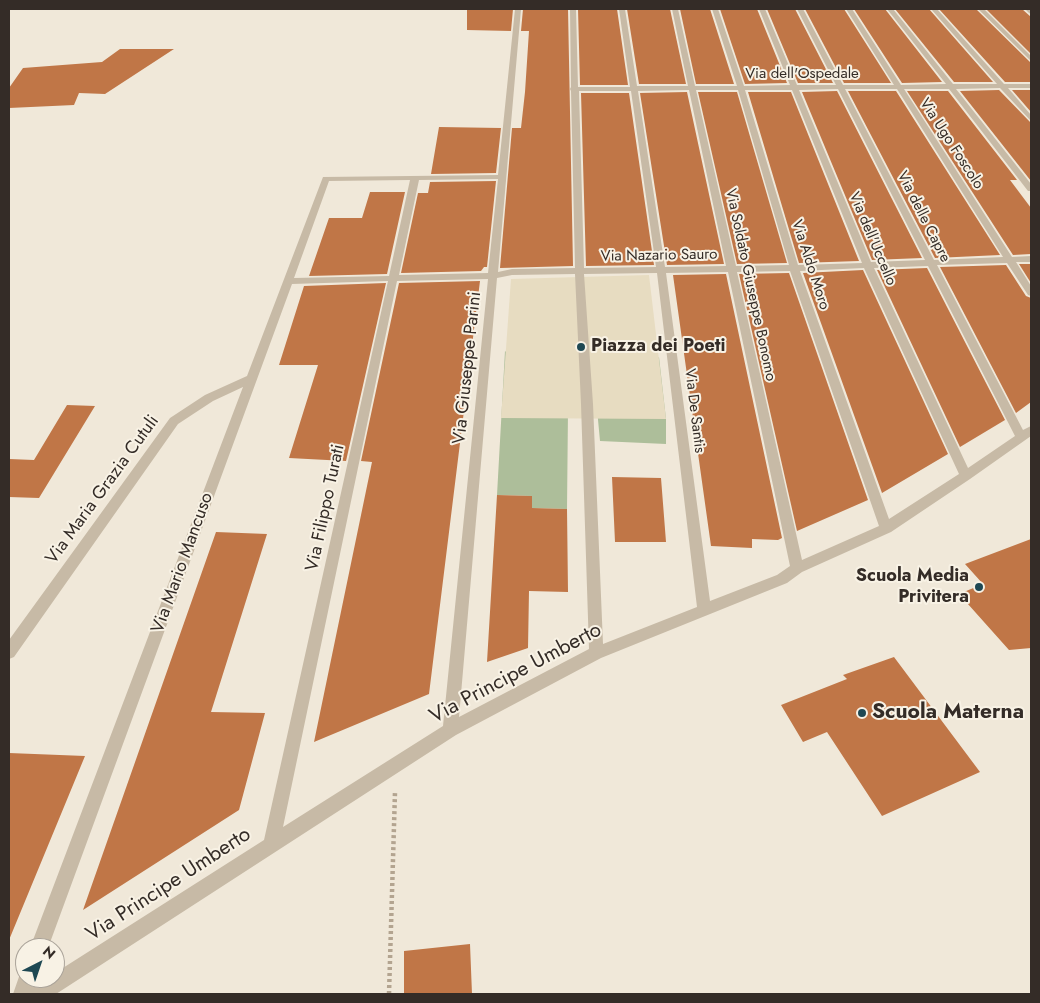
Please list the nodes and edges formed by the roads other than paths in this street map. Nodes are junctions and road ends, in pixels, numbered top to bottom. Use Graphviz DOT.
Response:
graph roads {
  1 [pos="518,9"];
  2 [pos="573,9"];
  3 [pos="622,9"];
  4 [pos="675,9"];
  5 [pos="715,9"];
  6 [pos="762,9"];
  7 [pos="800,9"];
  8 [pos="849,9"];
  9 [pos="890,9"];
  10 [pos="934,9"];
  11 [pos="981,9"];
  12 [pos="1028,9"];
  13 [pos="1031,12"];
  14 [pos="1031,59"];
  15 [pos="952,86"];
  16 [pos="1003,86"];
  17 [pos="1031,86"];
  18 [pos="841,87"];
  19 [pos="898,87"];
  20 [pos="573,88"];
  21 [pos="633,88"];
  22 [pos="692,88"];
  23 [pos="741,88"];
  24 [pos="795,88"];
  25 [pos="1031,119"];
  26 [pos="502,177"];
  27 [pos="415,178"];
  28 [pos="1031,189"];
  29 [pos="1031,258"];
  30 [pos="1010,259"];
  31 [pos="930,262"];
  32 [pos="868,266"];
  33 [pos="794,268"];
  34 [pos="661,270"];
  35 [pos="731,270"];
  36 [pos="579,272"];
  37 [pos="494,276"];
  38 [pos="393,278"];
  39 [pos="288,281"];
  40 [pos="1031,293"];
  41 [pos="252,378"];
  42 [pos="1026,433"];
  43 [pos="966,476"];
  44 [pos="886,528"];
  45 [pos="797,568"];
  46 [pos="704,609"];
  47 [pos="9,652"];
  48 [pos="596,653"];
  49 [pos="450,730"];
  50 [pos="271,845"];
  51 [pos="43,938"];
  52 [pos="39,994"];
  1 -- 26 [label="street, Via Giuseppe Parini"];
  2 -- 20 [label="street"];
  3 -- 21 [label="street, Via De Santis"];
  4 -- 22 [label="street, Via Soldato Giuseppe Bonomo"];
  5 -- 23 [label="street, Via Aldo Moro"];
  6 -- 24 [label="street, Via dell'Uccello"];
  7 -- 18 [label="street, Via delle Capre"];
  8 -- 19 [label="street, Via Ugo Foscolo"];
  9 -- 15 [label="street"];
  10 -- 16 [label="street"];
  11 -- 14 [label="street"];
  12 -- 13 [label="street"];
  15 -- 16 [label="street, Via dell'Ospedale"];
  15 -- 19 [label="street, Via dell'Ospedale"];
  15 -- 28 [label="street"];
  16 -- 17 [label="street, Via dell'Ospedale"];
  16 -- 25 [label="street"];
  18 -- 19 [label="street, Via dell'Ospedale"];
  18 -- 24 [label="street, Via dell'Ospedale"];
  18 -- 31 [label="street, Via delle Capre"];
  19 -- 30 [label="street, Via Ugo Foscolo"];
  20 -- 21 [label="street, Via dell'Ospedale"];
  20 -- 36 [label="street"];
  21 -- 22 [label="street, Via dell'Ospedale"];
  21 -- 34 [label="street, Via De Santis"];
  22 -- 23 [label="street, Via dell'Ospedale"];
  22 -- 35 [label="street, Via Soldato Giuseppe Bonomo"];
  23 -- 24 [label="street, Via dell'Ospedale"];
  23 -- 33 [label="street, Via Aldo Moro"];
  24 -- 32 [label="street, Via dell'Uccello"];
  26 -- 27 [label="street"];
  26 -- 37 [label="street, Via Giuseppe Parini"];
  27 -- 38 [label="street, Via Filippo Turati"];
  27 -- 39 [label="street, Via Mario Mancuso"];
  29 -- 30 [label="street, Via Nazario Sauro"];
  30 -- 31 [label="street, Via Nazario Sauro"];
  30 -- 40 [label="street, Via Ugo Foscolo"];
  31 -- 32 [label="street, Via Nazario Sauro"];
  31 -- 42 [label="street, Via delle Capre"];
  32 -- 33 [label="street, Via Nazario Sauro"];
  32 -- 43 [label="street, Via dell'Uccello"];
  33 -- 35 [label="street, Via Nazario Sauro"];
  33 -- 44 [label="street, Via Aldo Moro"];
  34 -- 35 [label="street, Via Nazario Sauro"];
  34 -- 36 [label="street, Via Nazario Sauro"];
  34 -- 46 [label="street, Via De Santis"];
  35 -- 45 [label="street, Via Soldato Giuseppe Bonomo"];
  36 -- 37 [label="street, Via Nazario Sauro"];
  36 -- 48 [label="street"];
  37 -- 38 [label="street, Via Nazario Sauro"];
  37 -- 49 [label="street, Via Giuseppe Parini"];
  38 -- 39 [label="street, Via Nazario Sauro"];
  38 -- 50 [label="street, Via Filippo Turati"];
  39 -- 41 [label="street, Via Mario Mancuso"];
  41 -- 47 [label="street, Via Maria Grazia Cutuli"];
  41 -- 51 [label="street, Via Mario Mancuso"];
  42 -- 43 [label="street, Via Principe Umberto"];
  43 -- 44 [label="street, Via Principe Umberto"];
  44 -- 45 [label="street, Via Principe Umberto"];
  45 -- 46 [label="street, Via Principe Umberto"];
  46 -- 48 [label="street, Via Principe Umberto"];
  48 -- 49 [label="street, Via Principe Umberto"];
  49 -- 50 [label="street, Via Principe Umberto"];
  50 -- 52 [label="street, Via Principe Umberto"];
}
